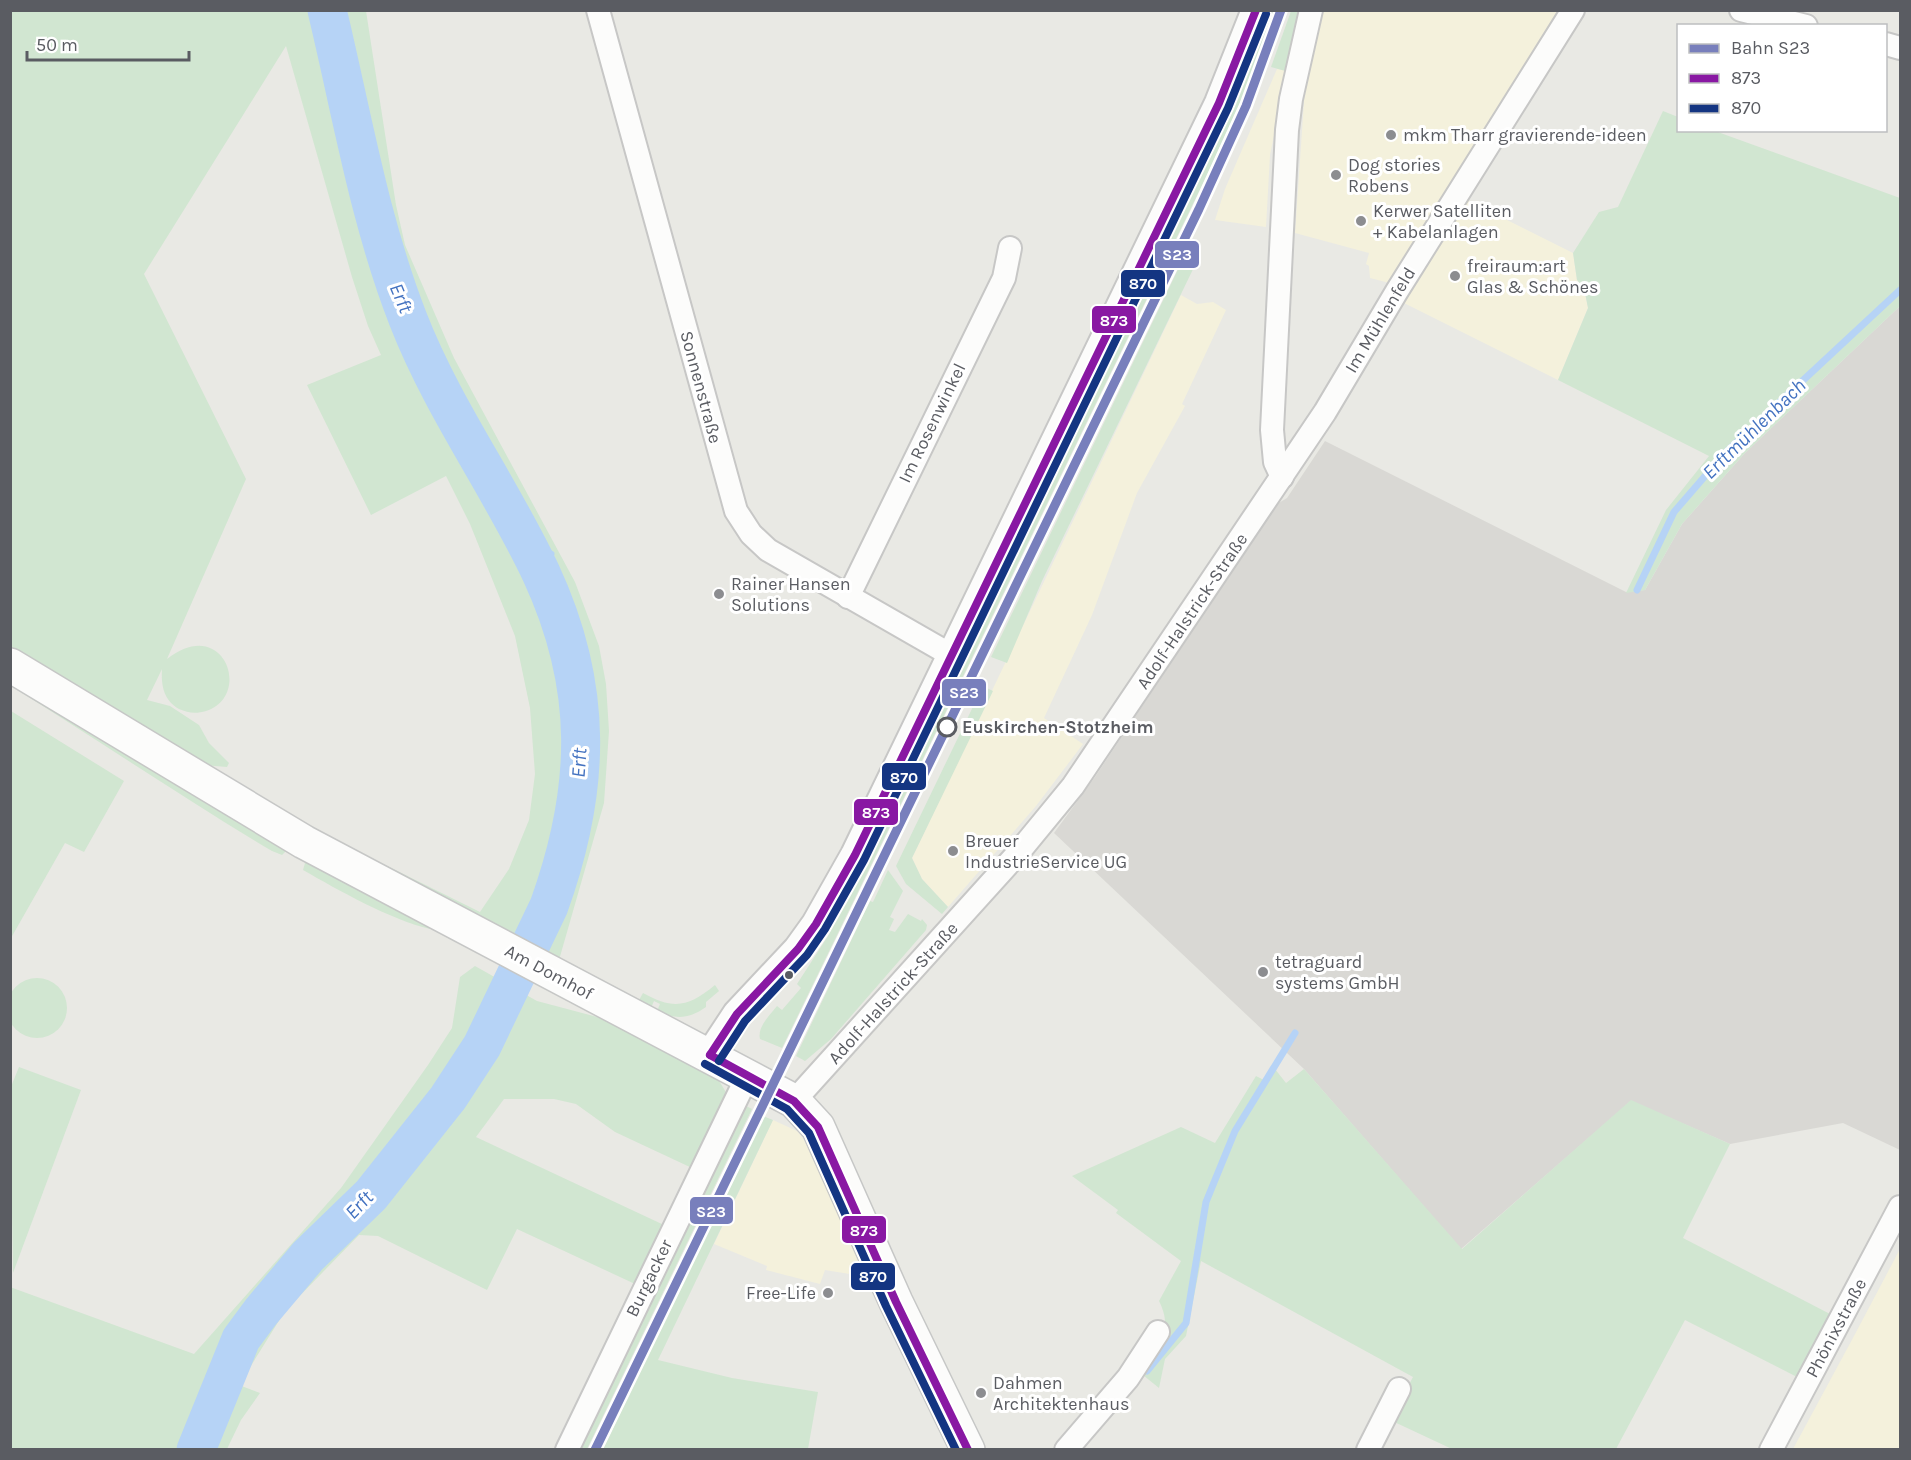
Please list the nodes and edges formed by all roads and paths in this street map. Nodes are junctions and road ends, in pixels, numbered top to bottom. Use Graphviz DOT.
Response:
graph roads {
  1 [pos="597,10"];
  2 [pos="1256,10"];
  3 [pos="1311,10"];
  4 [pos="1573,10"];
  5 [pos="1742,10"];
  6 [pos="1798,24"];
  7 [pos="1010,248"];
  8 [pos="1281,477"];
  9 [pos="848,597"];
  10 [pos="951,655"];
  11 [pos="10,665"];
  12 [pos="710,1055"];
  13 [pos="748,1075"];
  14 [pos="794,1101"];
  15 [pos="1900,1208"];
  16 [pos="1158,1332"];
  17 [pos="1400,1389"];
  18 [pos="567,1449"];
  19 [pos="968,1449"];
  20 [pos="1066,1449"];
  21 [pos="1368,1449"];
  22 [pos="1771,1449"];
  1 -- 9 [label="street, Sonnenstraße"];
  2 -- 10 [label="street"];
  3 -- 8 [label="street"];
  4 -- 8 [label="street, Im Mühlenfeld"];
  5 -- 6 [label="street"];
  7 -- 9 [label="street, Im Rosenwinkel"];
  8 -- 14 [label="street, Adolf-Halstrick-Straße"];
  9 -- 10 [label="street, Sonnenstraße"];
  10 -- 12 [label="street"];
  11 -- 12 [label="main road, Am Domhof"];
  12 -- 13 [label="main road, Am Domhof"];
  13 -- 14 [label="main road, Am Domhof"];
  13 -- 18 [label="street, Burgacker"];
  14 -- 19 [label="main road, Am Domhof"];
  15 -- 22 [label="street, Phönixstraße"];
  16 -- 20 [label="street"];
  17 -- 21 [label="street"];
}
